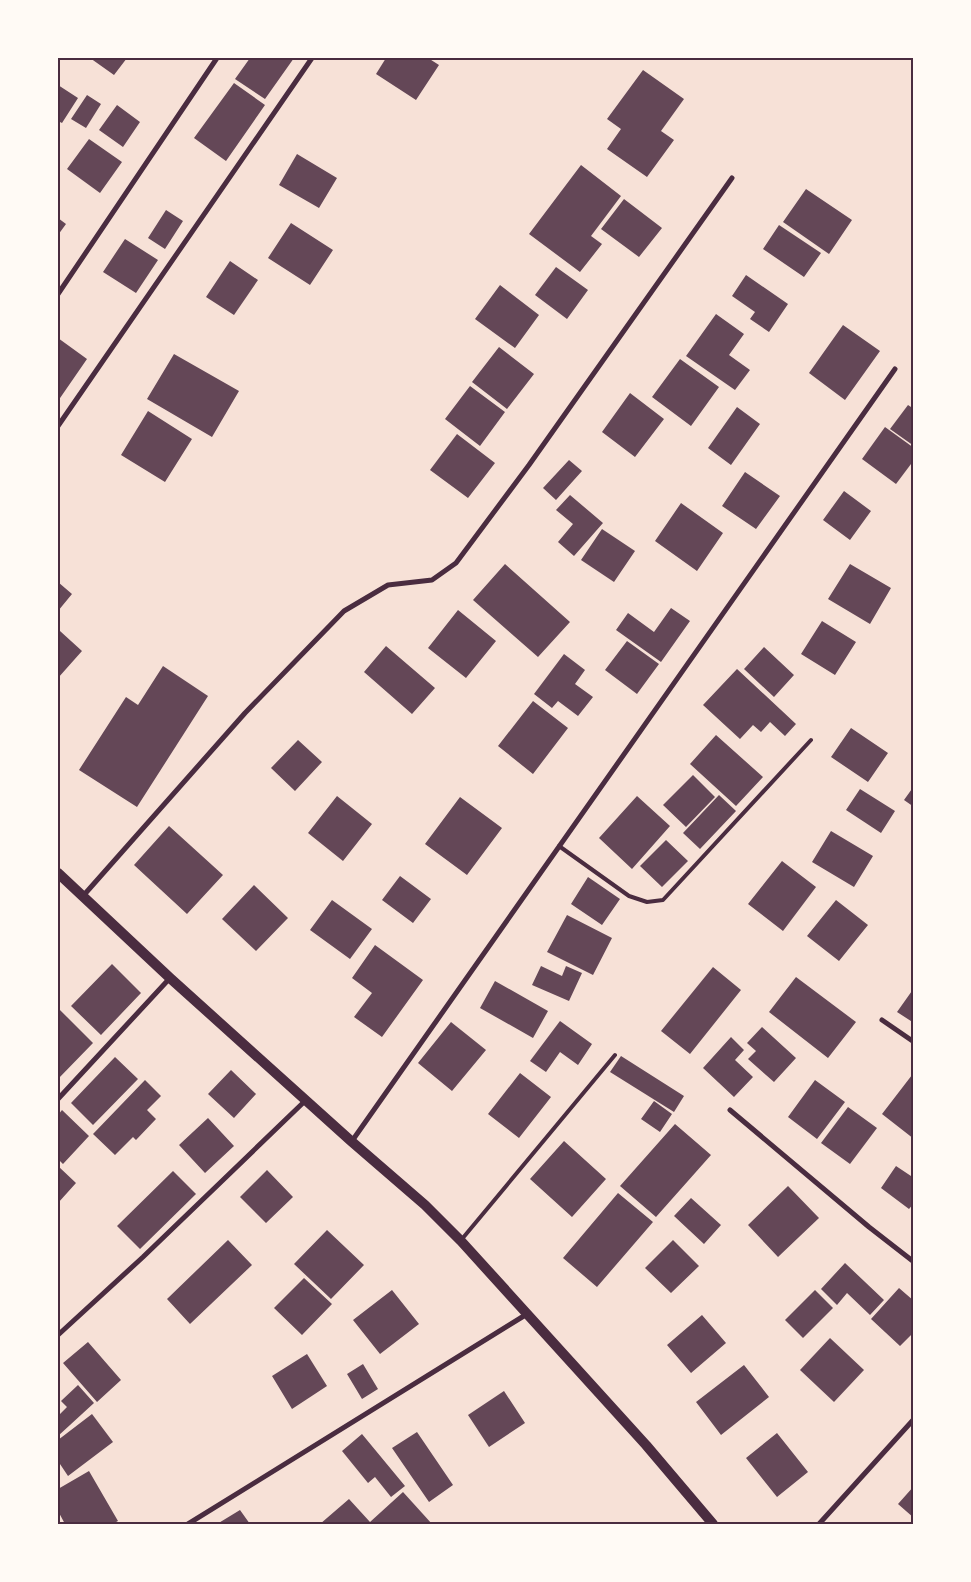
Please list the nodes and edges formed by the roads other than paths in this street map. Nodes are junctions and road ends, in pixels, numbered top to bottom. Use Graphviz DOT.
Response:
graph roads {
  1 [pos="217,58"];
  2 [pos="312,58"];
  3 [pos="732,178"];
  4 [pos="58,294"];
  5 [pos="895,368"];
  6 [pos="58,426"];
  7 [pos="811,740"];
  8 [pos="559,846"];
  9 [pos="58,873"];
  10 [pos="82,896"];
  11 [pos="170,978"];
  12 [pos="882,1020"];
  13 [pos="914,1042"];
  14 [pos="615,1055"];
  15 [pos="58,1099"];
  16 [pos="306,1099"];
  17 [pos="730,1110"];
  18 [pos="351,1142"];
  19 [pos="461,1241"];
  20 [pos="914,1262"];
  21 [pos="527,1314"];
  22 [pos="58,1335"];
  23 [pos="914,1420"];
  24 [pos="188,1524"];
  25 [pos="713,1524"];
  26 [pos="819,1524"];
  1 -- 4 [label="street"];
  2 -- 6 [label="street"];
  3 -- 10 [label="street"];
  5 -- 8 [label="street"];
  7 -- 8 [label="lane"];
  8 -- 18 [label="street"];
  9 -- 10 [label="main road"];
  10 -- 11 [label="main road"];
  11 -- 15 [label="street"];
  11 -- 16 [label="main road"];
  12 -- 13 [label="street"];
  14 -- 19 [label="lane"];
  16 -- 18 [label="main road"];
  16 -- 22 [label="street"];
  17 -- 20 [label="street"];
  18 -- 19 [label="main road"];
  19 -- 21 [label="main road"];
  21 -- 24 [label="street"];
  21 -- 25 [label="main road"];
  23 -- 26 [label="street"];
}
